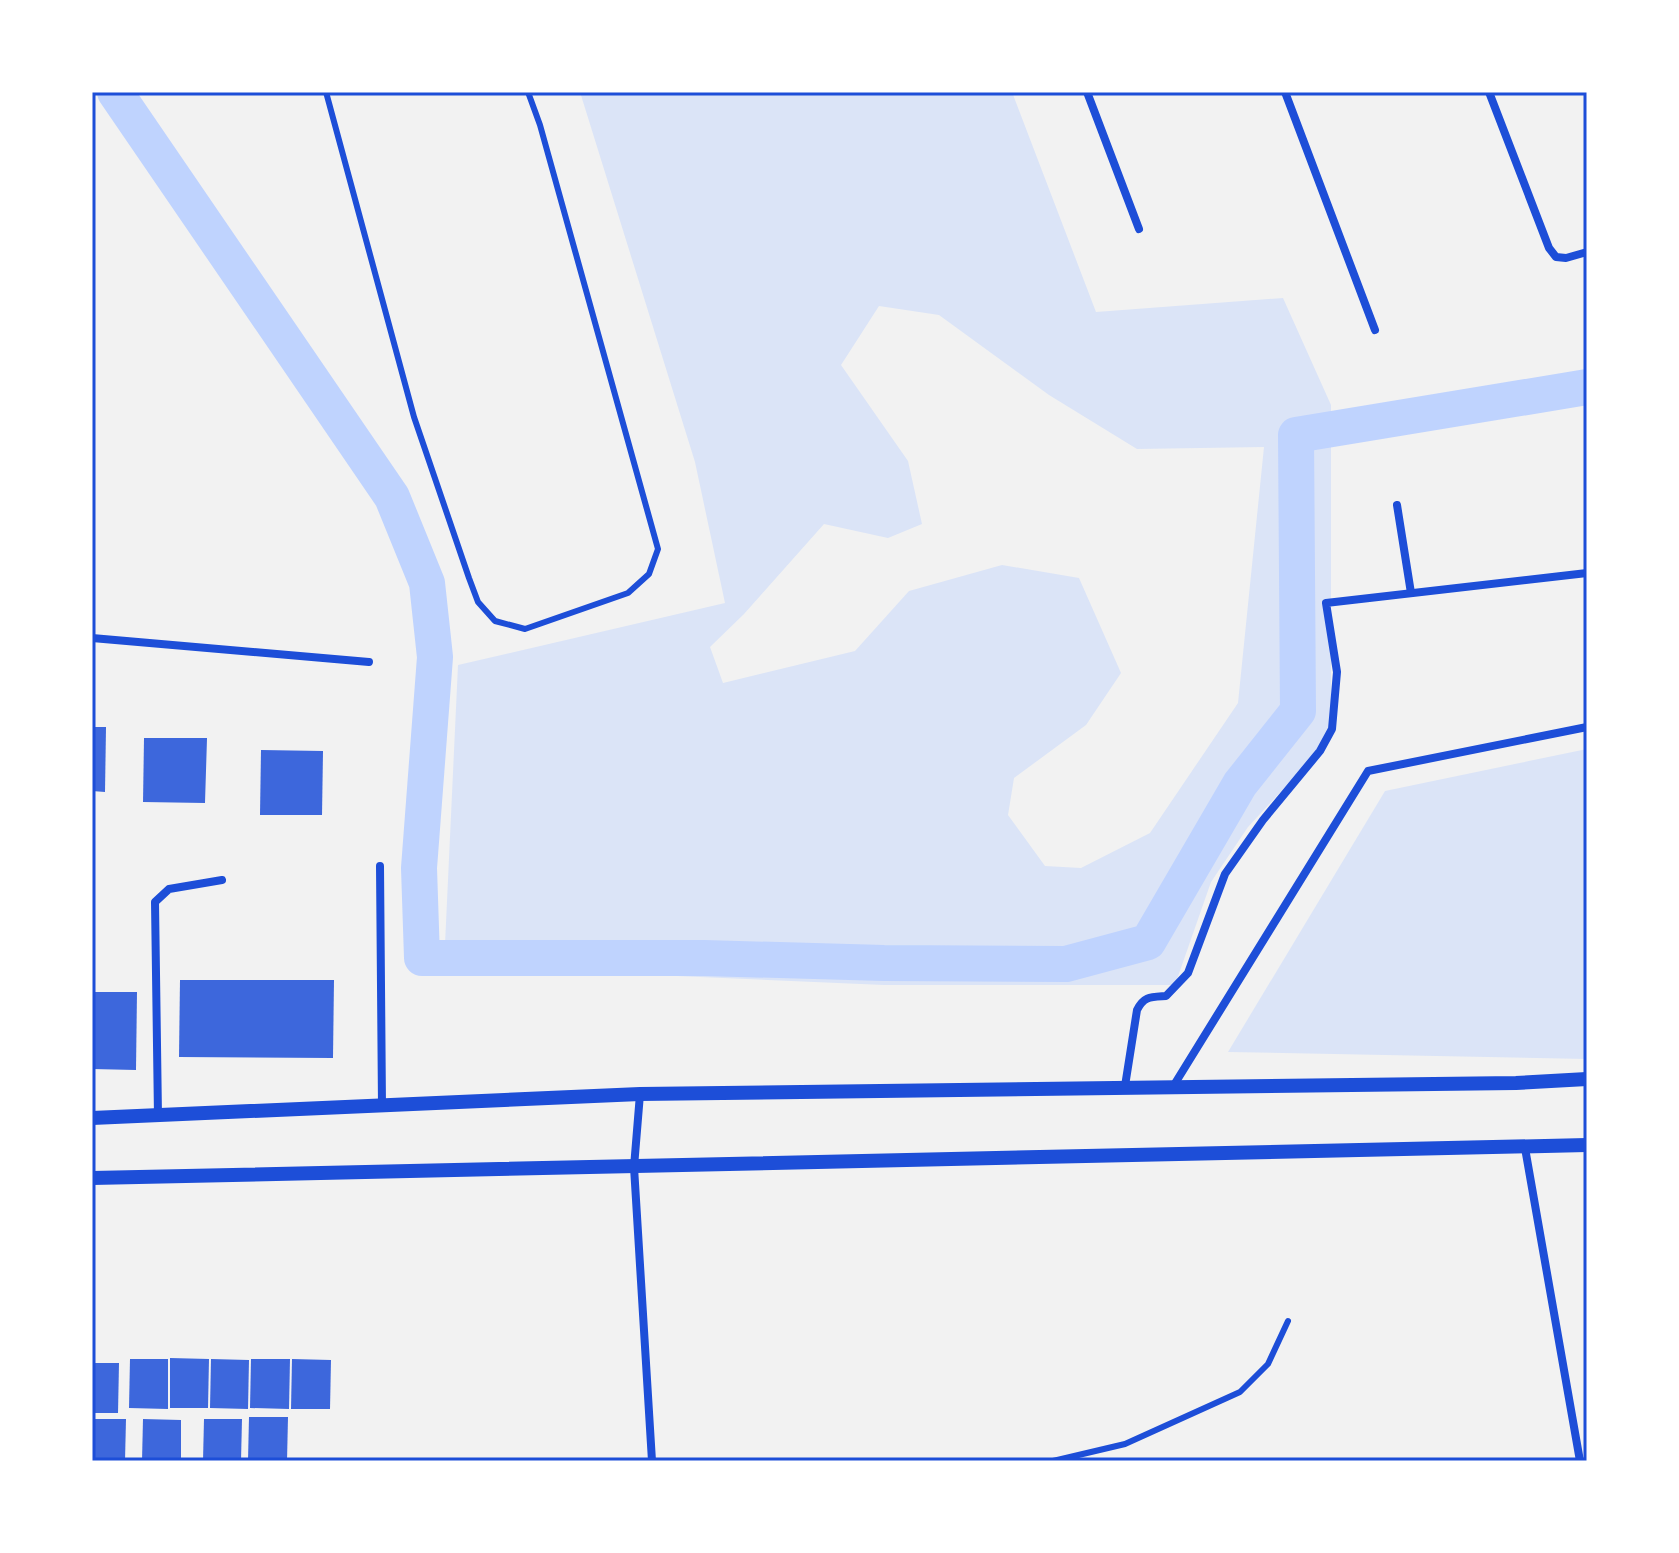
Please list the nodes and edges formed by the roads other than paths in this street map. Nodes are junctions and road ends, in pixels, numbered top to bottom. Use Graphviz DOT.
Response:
graph roads {
  1 [pos="326,92"];
  2 [pos="528,92"];
  3 [pos="1087,92"];
  4 [pos="1285,92"];
  5 [pos="1489,92"];
  6 [pos="1139,229"];
  7 [pos="1587,252"];
  8 [pos="1375,330"];
  9 [pos="1397,505"];
  10 [pos="1587,573"];
  11 [pos="1411,593"];
  12 [pos="92,638"];
  13 [pos="369,662"];
  14 [pos="1587,727"];
  15 [pos="380,866"];
  16 [pos="222,880"];
  17 [pos="1587,1079"];
  18 [pos="1174,1085"];
  19 [pos="1125,1086"];
  20 [pos="640,1094"];
  21 [pos="382,1106"];
  22 [pos="158,1116"];
  23 [pos="92,1118"];
  24 [pos="1587,1145"];
  25 [pos="1525,1148"];
  26 [pos="634,1167"];
  27 [pos="92,1178"];
  28 [pos="1288,1321"];
  29 [pos="652,1461"];
  30 [pos="1053,1461"];
  31 [pos="1580,1461"];
  1 -- 2 [label="lane"];
  3 -- 6 [label="street"];
  4 -- 8 [label="street"];
  5 -- 7 [label="street"];
  9 -- 11 [label="street"];
  10 -- 11 [label="street"];
  11 -- 19 [label="street"];
  12 -- 13 [label="street"];
  14 -- 18 [label="street"];
  15 -- 21 [label="street"];
  16 -- 22 [label="street"];
  17 -- 18 [label="street"];
  18 -- 19 [label="street"];
  19 -- 20 [label="street"];
  20 -- 21 [label="street"];
  20 -- 26 [label="street"];
  21 -- 22 [label="street"];
  22 -- 23 [label="street"];
  24 -- 25 [label="street"];
  25 -- 26 [label="street"];
  25 -- 31 [label="street"];
  26 -- 27 [label="street"];
  26 -- 29 [label="street"];
  28 -- 30 [label="lane"];
}
